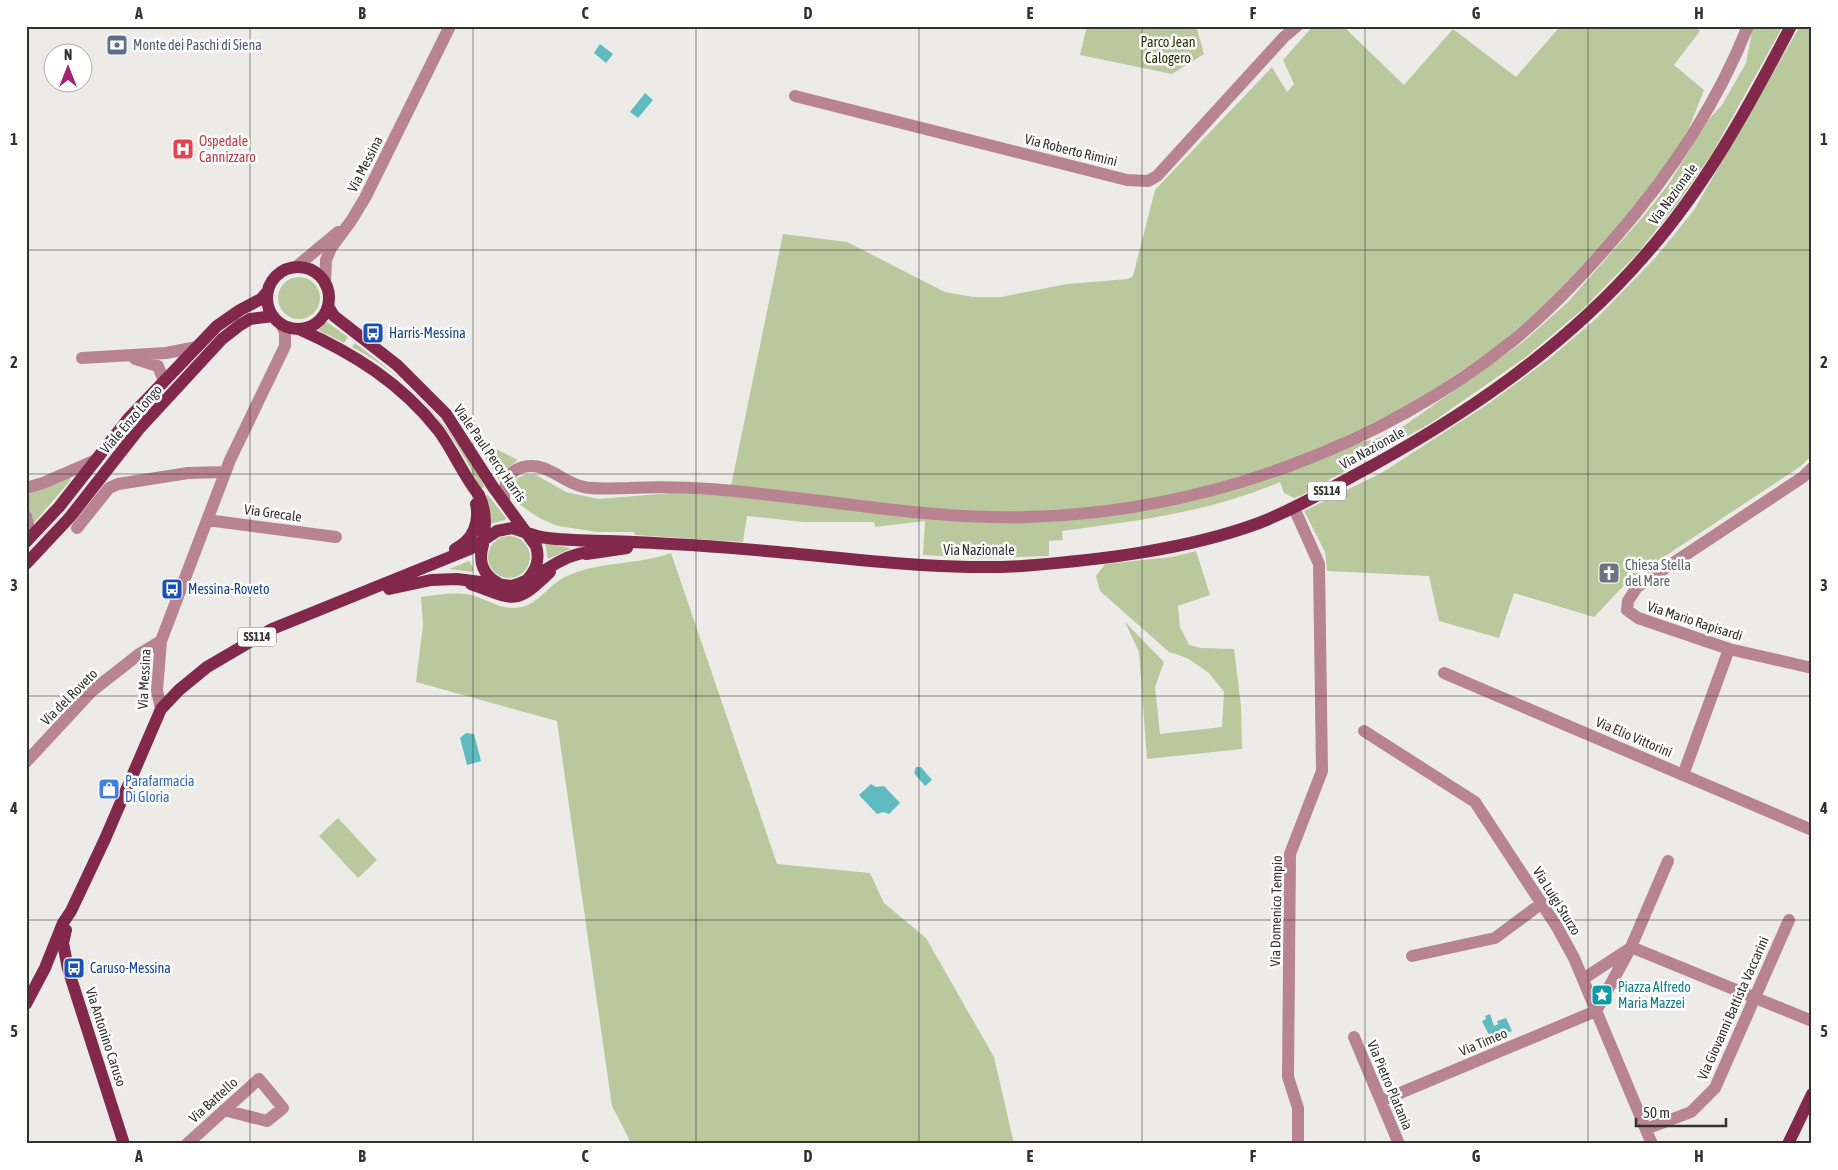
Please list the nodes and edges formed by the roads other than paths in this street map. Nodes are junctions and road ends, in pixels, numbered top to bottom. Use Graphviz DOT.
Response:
graph roads {
  1 [pos="450,26"];
  2 [pos="1296,26"];
  3 [pos="1748,26"];
  4 [pos="1792,26"];
  5 [pos="1286,32"];
  6 [pos="795,96"];
  7 [pos="351,221"];
  8 [pos="296,267"];
  9 [pos="326,284"];
  10 [pos="268,291"];
  11 [pos="328,306"];
  12 [pos="277,320"];
  13 [pos="299,329"];
  14 [pos="197,347"];
  15 [pos="125,357"];
  16 [pos="82,358"];
  17 [pos="164,381"];
  18 [pos="96,460"];
  19 [pos="1812,468"];
  20 [pos="225,472"];
  21 [pos="471,484"];
  22 [pos="26,488"];
  23 [pos="504,502"];
  24 [pos="1294,508"];
  25 [pos="26,516"];
  26 [pos="207,520"];
  27 [pos="77,528"];
  28 [pos="524,530"];
  29 [pos="336,537"];
  30 [pos="574,540"];
  31 [pos="27,542"];
  32 [pos="485,543"];
  33 [pos="668,544"];
  34 [pos="592,552"];
  35 [pos="26,564"];
  36 [pos="415,572"];
  37 [pos="457,579"];
  38 [pos="527,580"];
  39 [pos="502,585"];
  40 [pos="345,600"];
  41 [pos="161,641"];
  42 [pos="1730,649"];
  43 [pos="1812,668"];
  44 [pos="1444,673"];
  45 [pos="161,709"];
  46 [pos="1364,731"];
  47 [pos="26,762"];
  48 [pos="1684,775"];
  49 [pos="1812,830"];
  50 [pos="1668,861"];
  51 [pos="1542,903"];
  52 [pos="71,911"];
  53 [pos="1789,920"];
  54 [pos="1631,947"];
  55 [pos="1412,956"];
  56 [pos="45,968"];
  57 [pos="68,969"];
  58 [pos="1583,979"];
  59 [pos="1755,998"];
  60 [pos="26,1004"];
  61 [pos="1596,1011"];
  62 [pos="1812,1020"];
  63 [pos="1354,1037"];
  64 [pos="1812,1094"];
  65 [pos="1381,1101"];
  66 [pos="224,1110"];
  67 [pos="1646,1129"];
  68 [pos="124,1144"];
  69 [pos="187,1144"];
  70 [pos="1298,1144"];
  71 [pos="1399,1144"];
  72 [pos="1652,1144"];
  73 [pos="1788,1144"];
  1 -- 7 [label="street, Via Messina"];
  2 -- 5 [label="street, Via Roberto Rimini"];
  3 -- 23 [label="street"];
  4 -- 24 [label="main road, Via Nazionale / SS114"];
  5 -- 6 [label="street, Via Roberto Rimini"];
  7 -- 8 [label="street"];
  7 -- 9 [label="street"];
  8 -- 9 [label="main road"];
  8 -- 10 [label="main road"];
  9 -- 11 [label="main road"];
  10 -- 12 [label="main road"];
  10 -- 14 [label="main road, Viale Enzo Longo"];
  11 -- 13 [label="main road"];
  11 -- 23 [label="main road, Viale Paul Percy Harris"];
  12 -- 13 [label="main road"];
  12 -- 20 [label="street, Via Messina"];
  12 -- 35 [label="main road, Viale Enzo Longo"];
  13 -- 21 [label="main road"];
  14 -- 15 [label="street"];
  14 -- 17 [label="main road, Viale Enzo Longo"];
  15 -- 16 [label="street"];
  15 -- 17 [label="street"];
  17 -- 18 [label="main road, Viale Enzo Longo"];
  18 -- 22 [label="street"];
  18 -- 31 [label="main road, Viale Enzo Longo"];
  19 -- 42 [label="street, Via Mario Rapisardi"];
  20 -- 26 [label="street, Via Messina"];
  20 -- 27 [label="street"];
  21 -- 32 [label="main road"];
  21 -- 36 [label="main road"];
  23 -- 28 [label="main road, Viale Paul Percy Harris"];
  24 -- 33 [label="main road, Via Nazionale / SS114"];
  24 -- 70 [label="street, Via Domenico Tempio"];
  25 -- 31 [label="street"];
  26 -- 29 [label="street, Via Grecale"];
  26 -- 41 [label="street, Via Messina"];
  28 -- 30 [label="main road"];
  28 -- 30 [label="main road"];
  28 -- 32 [label="main road"];
  28 -- 38 [label="main road"];
  30 -- 33 [label="main road"];
  32 -- 36 [label="main road"];
  32 -- 39 [label="main road"];
  33 -- 34 [label="main road"];
  34 -- 37 [label="main road"];
  34 -- 38 [label="main road"];
  36 -- 40 [label="main road"];
  37 -- 39 [label="main road"];
  37 -- 40 [label="main road"];
  38 -- 39 [label="main road"];
  40 -- 45 [label="main road, SS114"];
  41 -- 45 [label="street, Via Messina"];
  41 -- 47 [label="street, Via del Roveto"];
  42 -- 43 [label="street, Via Mario Rapisardi"];
  42 -- 48 [label="street"];
  44 -- 48 [label="street, Via Elio Vittorini"];
  45 -- 52 [label="main road, Via Messina"];
  46 -- 51 [label="street, Via Luigi Sturzo"];
  48 -- 49 [label="street, Via Elio Vittorini"];
  50 -- 54 [label="street"];
  51 -- 55 [label="street"];
  51 -- 58 [label="street, Via Luigi Sturzo"];
  52 -- 56 [label="main road, Via Messina"];
  52 -- 57 [label="main road, Via Antonino Caruso"];
  53 -- 59 [label="street, Via Giovanni Battista Vaccarini"];
  54 -- 58 [label="street"];
  54 -- 59 [label="street"];
  54 -- 61 [label="street"];
  56 -- 57 [label="main road"];
  56 -- 60 [label="main road, Via Messina"];
  57 -- 68 [label="main road, Via Antonino Caruso"];
  58 -- 61 [label="street, Via Luigi Sturzo"];
  59 -- 62 [label="street"];
  59 -- 67 [label="street, Via Giovanni Battista Vaccarini"];
  61 -- 65 [label="street, Via Timeo"];
  61 -- 67 [label="street, Via Luigi Sturzo"];
  63 -- 65 [label="street, Via Pietro Platania"];
  64 -- 73 [label="main road"];
  65 -- 71 [label="street, Via Pietro Platania"];
  66 -- 66 [label="street, Via Battello"];
  66 -- 69 [label="street, Via Battello"];
  67 -- 72 [label="street, Via Luigi Sturzo"];
}
